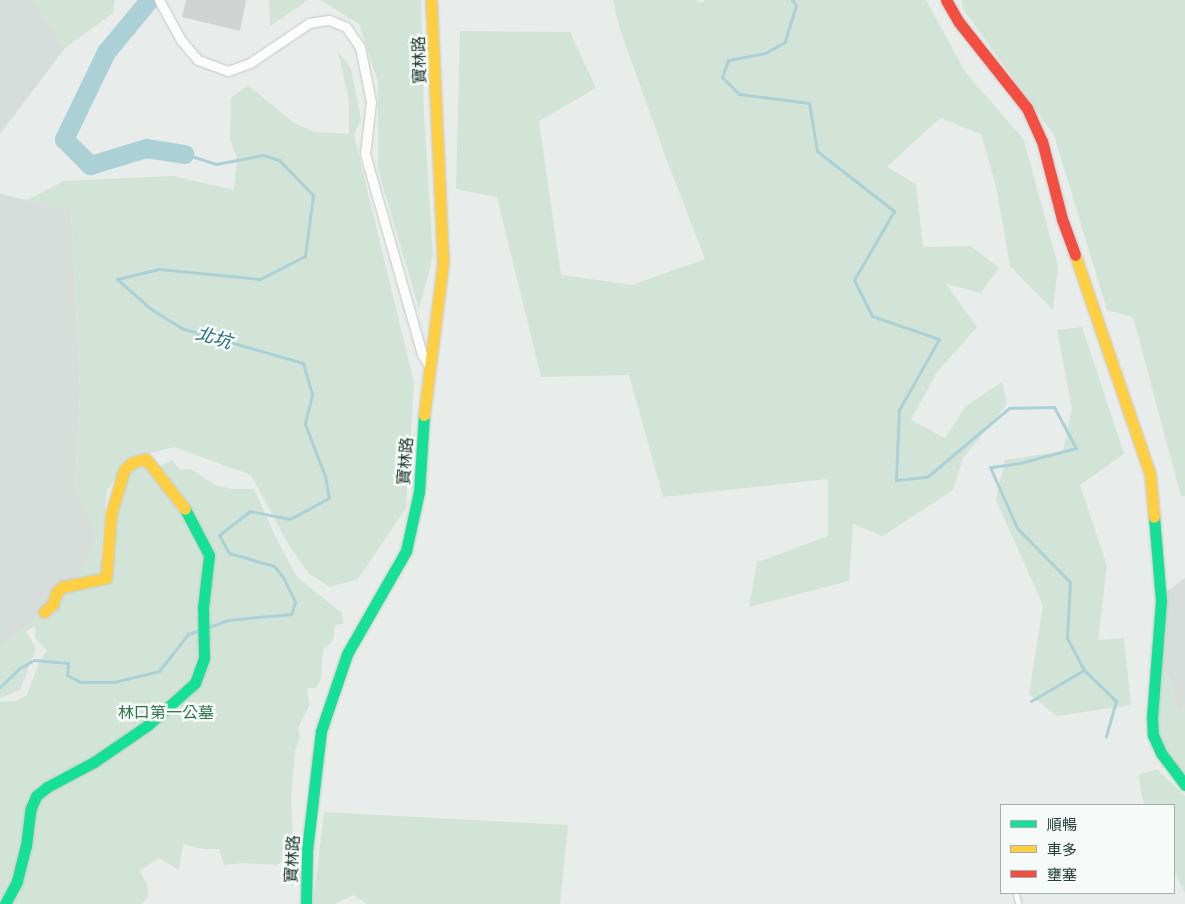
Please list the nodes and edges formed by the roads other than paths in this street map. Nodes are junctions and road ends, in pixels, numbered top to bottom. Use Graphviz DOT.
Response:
graph roads {
  1 [pos="159,0"];
  2 [pos="431,0"];
  3 [pos="946,0"];
  4 [pos="429,365"];
  5 [pos="44,612"];
  6 [pos="1185,785"];
  7 [pos="5,904"];
  8 [pos="306,904"];
  1 -- 4 [label="street"];
  2 -- 4 [label="street, 寶林路"];
  3 -- 6 [label="street"];
  4 -- 8 [label="street, 寶林路"];
  5 -- 7 [label="street"];
}
